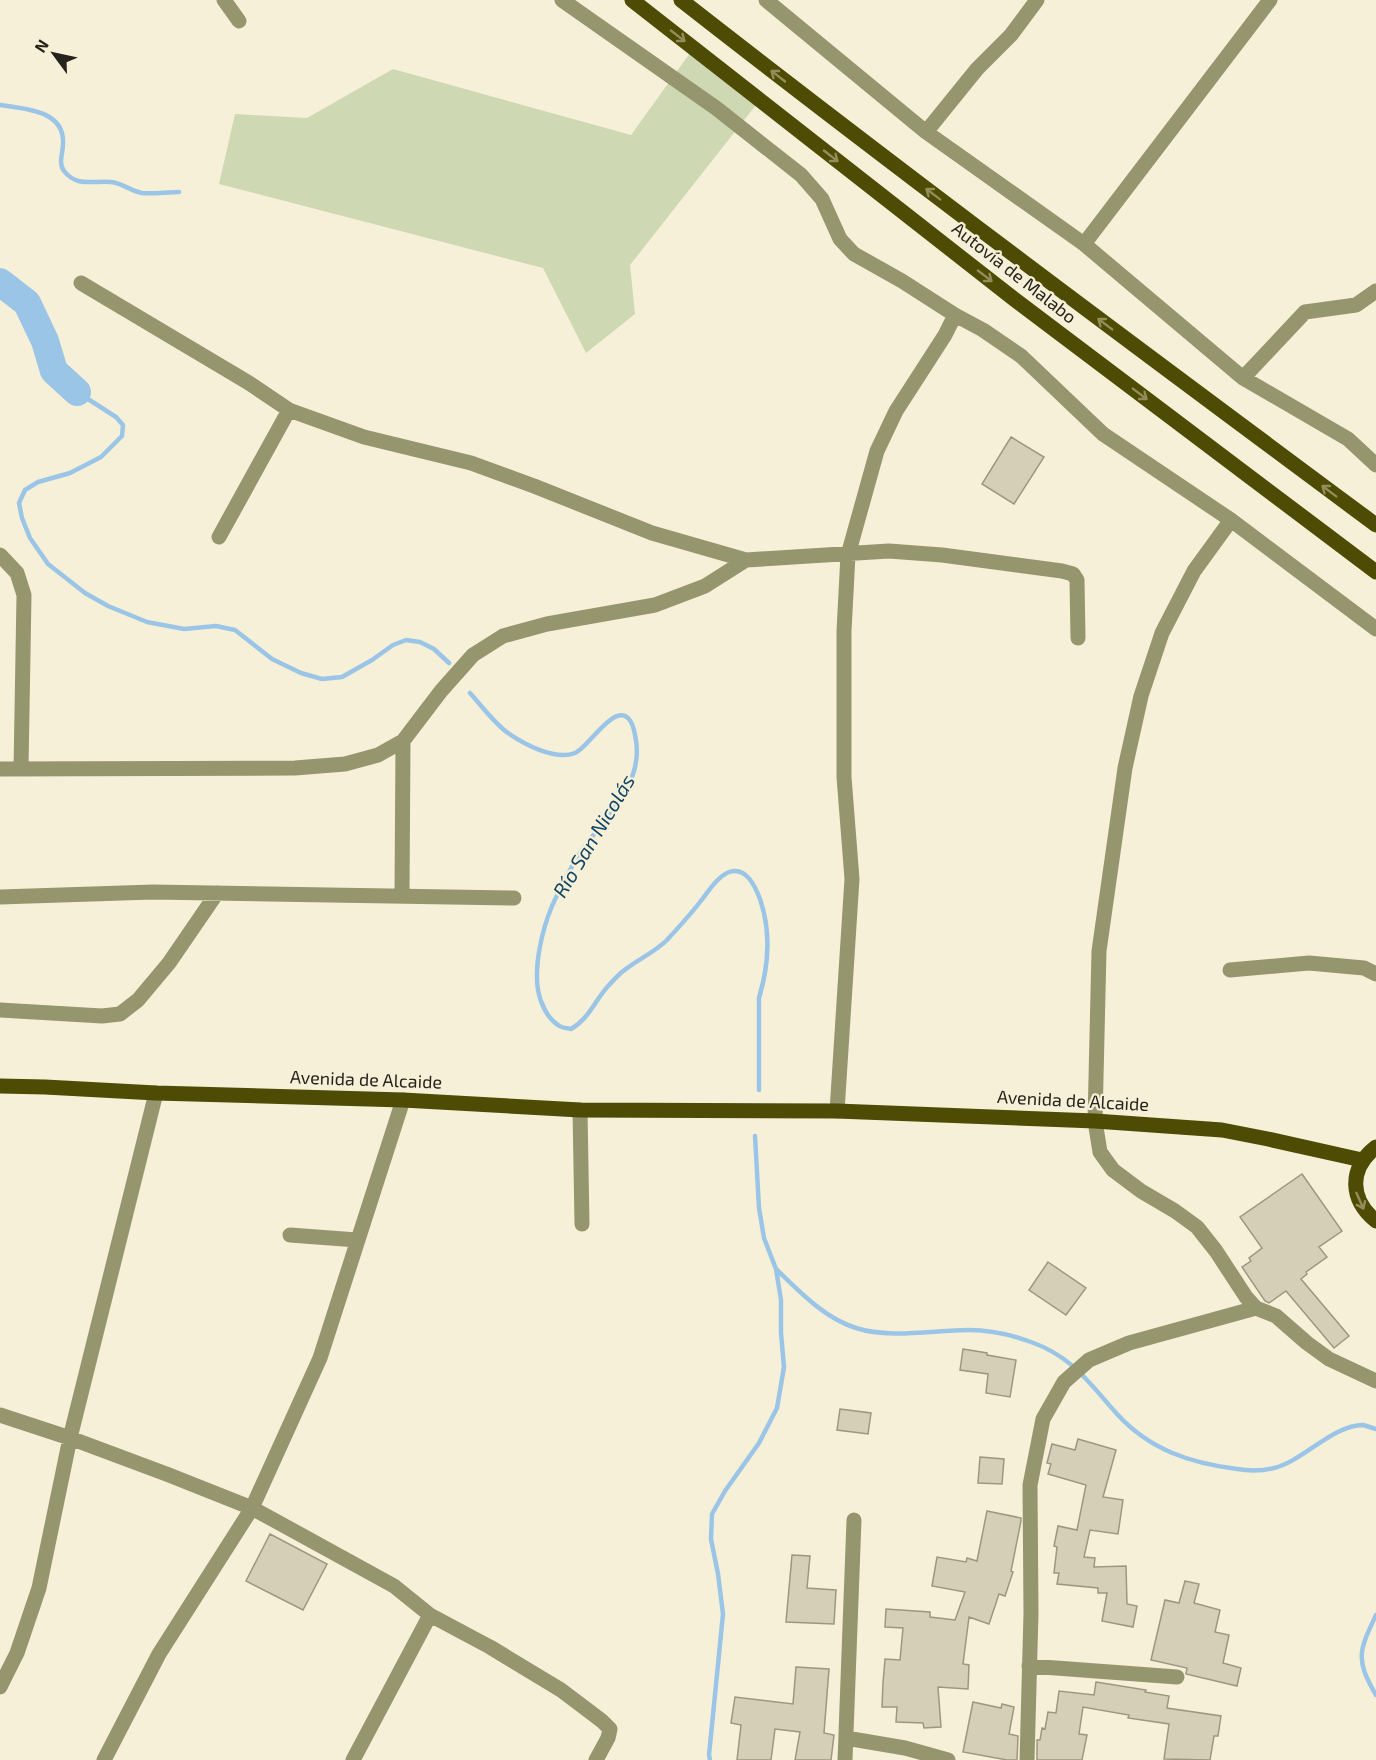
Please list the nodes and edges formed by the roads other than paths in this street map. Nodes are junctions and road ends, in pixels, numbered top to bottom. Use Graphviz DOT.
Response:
graph roads {
  1 [pos="224,0"];
  2 [pos="562,0"];
  3 [pos="632,0"];
  4 [pos="681,0"];
  5 [pos="766,0"];
  6 [pos="1037,0"];
  7 [pos="1270,0"];
  8 [pos="239,21"];
  9 [pos="926,132"];
  10 [pos="1084,244"];
  11 [pos="81,283"];
  12 [pos="1376,291"];
  13 [pos="955,315"];
  14 [pos="1243,378"];
  15 [pos="289,410"];
  16 [pos="1376,465"];
  17 [pos="1231,520"];
  18 [pos="1376,525"];
  19 [pos="219,537"];
  20 [pos="0,555"];
  21 [pos="849,555"];
  22 [pos="746,560"];
  23 [pos="1376,572"];
  24 [pos="1376,629"];
  25 [pos="1078,638"];
  26 [pos="403,741"];
  27 [pos="0,769"];
  28 [pos="21,769"];
  29 [pos="217,893"];
  30 [pos="402,895"];
  31 [pos="0,897"];
  32 [pos="514,898"];
  33 [pos="1230,969"];
  34 [pos="1376,974"];
  35 [pos="0,1010"];
  36 [pos="0,1086"];
  37 [pos="156,1094"];
  38 [pos="403,1100"];
  39 [pos="580,1110"];
  40 [pos="837,1112"];
  41 [pos="1095,1121"];
  42 [pos="1376,1148"];
  43 [pos="1362,1160"];
  44 [pos="1376,1221"];
  45 [pos="582,1224"];
  46 [pos="290,1236"];
  47 [pos="357,1240"];
  48 [pos="1256,1308"];
  49 [pos="1376,1381"];
  50 [pos="0,1415"];
  51 [pos="70,1438"];
  52 [pos="252,1508"];
  53 [pos="854,1520"];
  54 [pos="430,1614"];
  55 [pos="1029,1666"];
  56 [pos="1177,1677"];
  57 [pos="0,1687"];
  58 [pos="846,1738"];
  59 [pos="104,1760"];
  60 [pos="353,1760"];
  61 [pos="596,1760"];
  62 [pos="845,1760"];
  63 [pos="948,1760"];
  64 [pos="1027,1760"];
  1 -- 8 [label="street"];
  2 -- 13 [label="street"];
  3 -- 23 [label="main road, Autovía de Malabo, one-way"];
  18 -- 4 [label="main road, Autovía de Malabo, one-way"];
  5 -- 9 [label="street"];
  6 -- 9 [label="street"];
  7 -- 10 [label="street"];
  9 -- 10 [label="street"];
  10 -- 14 [label="street"];
  11 -- 15 [label="street"];
  12 -- 14 [label="street"];
  13 -- 17 [label="street"];
  13 -- 21 [label="street"];
  14 -- 16 [label="street"];
  15 -- 19 [label="street"];
  15 -- 22 [label="street"];
  17 -- 24 [label="street"];
  17 -- 41 [label="street"];
  20 -- 28 [label="street"];
  21 -- 22 [label="street"];
  21 -- 25 [label="street"];
  21 -- 40 [label="street"];
  22 -- 26 [label="street"];
  26 -- 28 [label="street"];
  26 -- 30 [label="street"];
  27 -- 28 [label="street"];
  29 -- 30 [label="street"];
  29 -- 31 [label="street"];
  29 -- 35 [label="street"];
  30 -- 32 [label="street"];
  33 -- 34 [label="street"];
  36 -- 37 [label="main road, Avenida de Alcaide"];
  37 -- 38 [label="main road, Avenida de Alcaide"];
  37 -- 51 [label="street"];
  38 -- 39 [label="main road, Avenida de Alcaide"];
  38 -- 47 [label="street"];
  39 -- 40 [label="main road, Avenida de Alcaide"];
  39 -- 45 [label="street"];
  40 -- 41 [label="main road, Avenida de Alcaide"];
  41 -- 43 [label="main road, Avenida de Alcaide"];
  41 -- 48 [label="street"];
  42 -- 43 [label="main road"];
  43 -- 44 [label="main road, one-way"];
  46 -- 47 [label="street"];
  47 -- 52 [label="street"];
  48 -- 49 [label="street"];
  48 -- 55 [label="street"];
  50 -- 51 [label="street"];
  51 -- 52 [label="street"];
  51 -- 57 [label="street"];
  52 -- 54 [label="street"];
  52 -- 59 [label="street"];
  53 -- 58 [label="street"];
  54 -- 60 [label="street"];
  54 -- 61 [label="street"];
  55 -- 56 [label="street"];
  55 -- 64 [label="street"];
  58 -- 62 [label="street"];
  58 -- 63 [label="street"];
}
